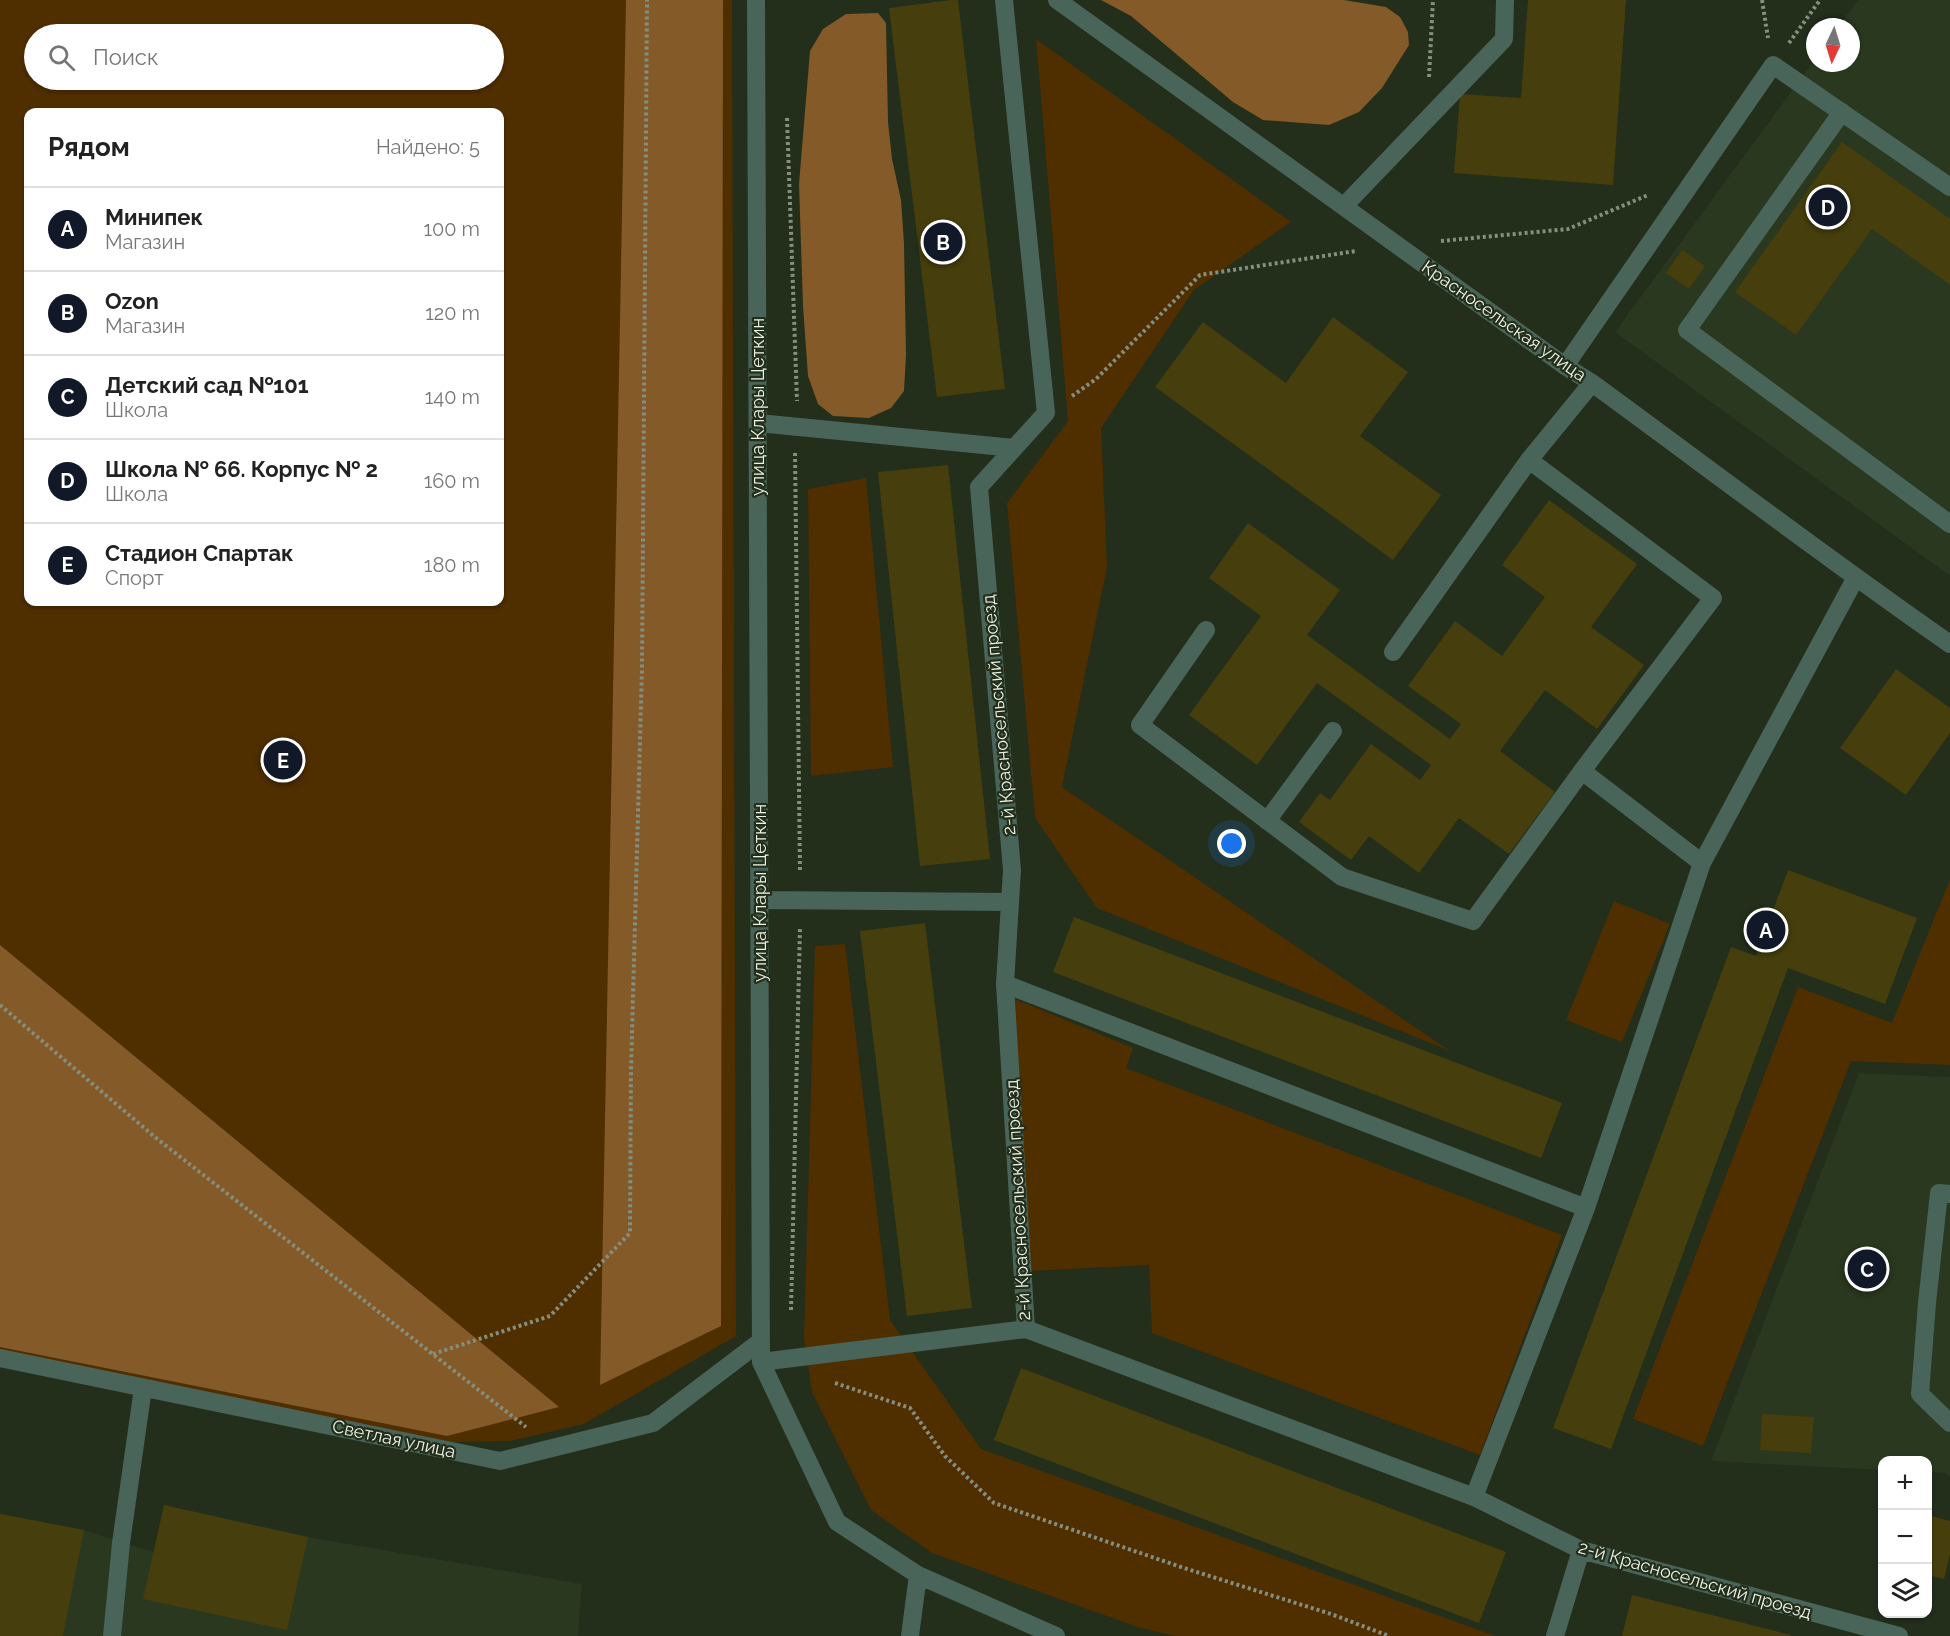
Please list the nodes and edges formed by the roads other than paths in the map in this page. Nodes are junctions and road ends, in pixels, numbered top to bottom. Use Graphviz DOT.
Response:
graph roads {
  1 [pos="756,0"];
  2 [pos="1004,0"];
  3 [pos="1057,0"];
  4 [pos="1505,0"];
  5 [pos="1842,112"];
  6 [pos="1950,187"];
  7 [pos="1344,206"];
  8 [pos="1565,366"];
  9 [pos="1592,383"];
  10 [pos="758,423"];
  11 [pos="1014,448"];
  12 [pos="1529,460"];
  13 [pos="1950,524"];
  14 [pos="1856,579"];
  15 [pos="1206,630"];
  16 [pos="1950,644"];
  17 [pos="1393,652"];
  18 [pos="1333,731"];
  19 [pos="1582,771"];
  20 [pos="1267,821"];
  21 [pos="1702,863"];
  22 [pos="760,900"];
  23 [pos="1010,902"];
  24 [pos="1005,984"];
  25 [pos="1950,1194"];
  26 [pos="1586,1208"];
  27 [pos="1026,1329"];
  28 [pos="761,1341"];
  29 [pos="0,1358"];
  30 [pos="761,1362"];
  31 [pos="143,1388"];
  32 [pos="1950,1423"];
  33 [pos="1474,1497"];
  34 [pos="1581,1550"];
  35 [pos="918,1575"];
  36 [pos="112,1636"];
  37 [pos="910,1636"];
  38 [pos="1056,1636"];
  39 [pos="1555,1636"];
  40 [pos="1899,1636"];
  1 -- 10 [label="street, улица Клары Цеткин"];
  2 -- 11 [label="street, 2-й Красносельский проезд"];
  3 -- 7 [label="street, Красносельская улица"];
  4 -- 7 [label="street"];
  5 -- 6 [label="street"];
  5 -- 8 [label="street"];
  5 -- 13 [label="street"];
  7 -- 8 [label="street, Красносельская улица"];
  8 -- 9 [label="street, Красносельская улица"];
  9 -- 12 [label="street"];
  9 -- 14 [label="street, Красносельская улица"];
  10 -- 11 [label="street"];
  10 -- 22 [label="street, улица Клары Цеткин"];
  11 -- 23 [label="street, 2-й Красносельский проезд"];
  12 -- 17 [label="street"];
  12 -- 19 [label="street"];
  14 -- 16 [label="street, Красносельская улица"];
  14 -- 21 [label="street"];
  15 -- 20 [label="street"];
  18 -- 20 [label="street"];
  19 -- 20 [label="street"];
  19 -- 21 [label="street"];
  21 -- 26 [label="street"];
  22 -- 23 [label="street"];
  22 -- 28 [label="street, улица Клары Цеткин"];
  23 -- 24 [label="street, 2-й Красносельский проезд"];
  24 -- 26 [label="street"];
  24 -- 27 [label="street, 2-й Красносельский проезд"];
  25 -- 32 [label="street"];
  26 -- 33 [label="street"];
  27 -- 30 [label="street"];
  27 -- 33 [label="street, 2-й Красносельский проезд"];
  28 -- 30 [label="street, улица Клары Цеткин"];
  28 -- 31 [label="street, Светлая улица"];
  29 -- 31 [label="street, Светлая улица"];
  30 -- 35 [label="street, улица Клары Цеткин"];
  31 -- 36 [label="street"];
  33 -- 34 [label="street, 2-й Красносельский проезд"];
  34 -- 39 [label="street"];
  34 -- 40 [label="street, 2-й Красносельский проезд"];
  35 -- 37 [label="street"];
  35 -- 38 [label="street, улица Клары Цеткин"];
}
